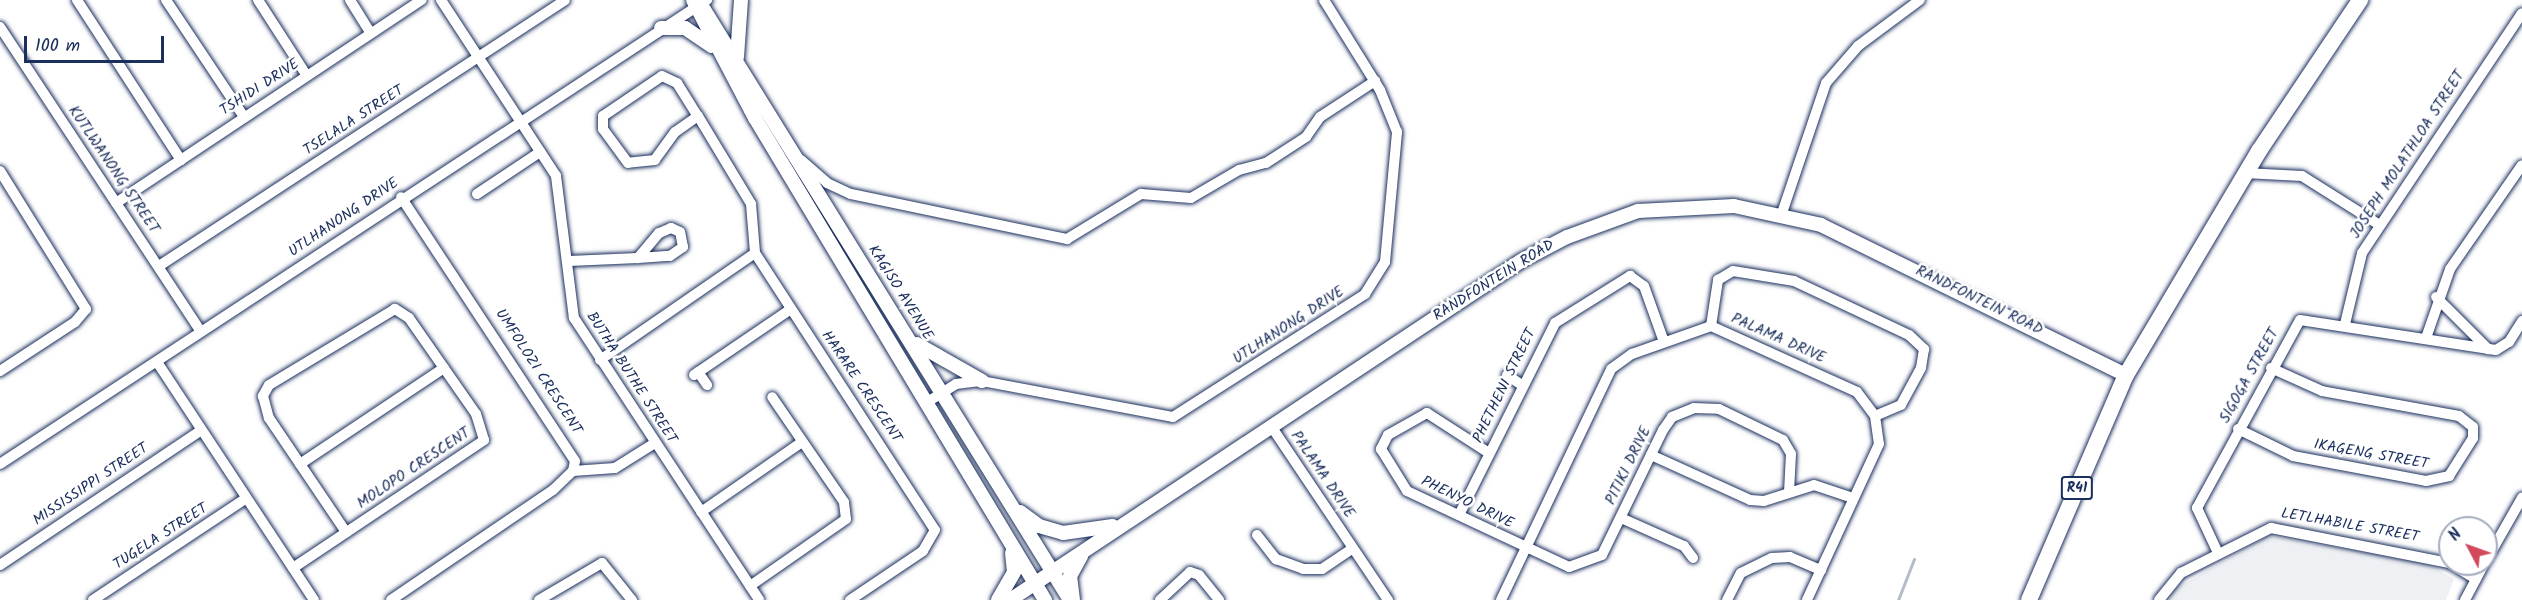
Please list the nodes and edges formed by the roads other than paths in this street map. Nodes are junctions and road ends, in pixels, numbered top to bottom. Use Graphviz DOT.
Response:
graph roads {
  1 [pos="77,0"];
  2 [pos="166,0"];
  3 [pos="258,0"];
  4 [pos="350,0"];
  5 [pos="422,0"];
  6 [pos="441,0"];
  7 [pos="565,0"];
  8 [pos="741,0"];
  9 [pos="1324,0"];
  10 [pos="1920,0"];
  11 [pos="2360,0"];
  12 [pos="699,2"];
  13 [pos="2522,13"];
  14 [pos="0,27"];
  15 [pos="662,28"];
  16 [pos="371,33"];
  17 [pos="714,47"];
  18 [pos="477,57"];
  19 [pos="737,59"];
  20 [pos="307,76"];
  21 [pos="1375,81"];
  22 [pos="698,116"];
  23 [pos="244,117"];
  24 [pos="520,119"];
  25 [pos="540,152"];
  26 [pos="795,154"];
  27 [pos="181,160"];
  28 [pos="2522,165"];
  29 [pos="0,171"];
  30 [pos="2245,173"];
  31 [pos="477,194"];
  32 [pos="401,197"];
  33 [pos="116,203"];
  34 [pos="1782,213"];
  35 [pos="2378,224"];
  36 [pos="755,254"];
  37 [pos="638,258"];
  38 [pos="569,261"];
  39 [pos="159,266"];
  40 [pos="2436,297"];
  41 [pos="790,309"];
  42 [pos="2522,321"];
  43 [pos="2345,324"];
  44 [pos="1711,326"];
  45 [pos="200,330"];
  46 [pos="909,337"];
  47 [pos="2426,338"];
  48 [pos="1664,342"];
  49 [pos="2488,350"];
  50 [pos="600,360"];
  51 [pos="157,362"];
  52 [pos="444,368"];
  53 [pos="2271,368"];
  54 [pos="0,371"];
  55 [pos="1507,375"];
  56 [pos="2126,375"];
  57 [pos="982,381"];
  58 [pos="706,385"];
  59 [pos="1522,385"];
  60 [pos="943,392"];
  61 [pos="772,397"];
  62 [pos="929,401"];
  63 [pos="1875,416"];
  64 [pos="1271,426"];
  65 [pos="2238,429"];
  66 [pos="200,431"];
  67 [pos="802,442"];
  68 [pos="655,443"];
  69 [pos="1489,453"];
  70 [pos="1650,455"];
  71 [pos="0,464"];
  72 [pos="300,464"];
  73 [pos="573,471"];
  74 [pos="1789,490"];
  75 [pos="1853,498"];
  76 [pos="2522,498"];
  77 [pos="245,499"];
  78 [pos="1010,502"];
  79 [pos="701,512"];
  80 [pos="1459,515"];
  81 [pos="1621,518"];
  82 [pos="1130,520"];
  83 [pos="346,532"];
  84 [pos="1257,535"];
  85 [pos="1008,539"];
  86 [pos="2498,540"];
  87 [pos="1526,547"];
  88 [pos="1353,548"];
  89 [pos="1083,552"];
  90 [pos="2217,554"];
  91 [pos="1693,558"];
  92 [pos="2438,561"];
  93 [pos="0,564"];
  94 [pos="1569,567"];
  95 [pos="293,568"];
  96 [pos="1821,570"];
  97 [pos="1053,572"];
  98 [pos="2471,576"];
  99 [pos="2478,576"];
  100 [pos="2476,579"];
  101 [pos="1035,585"];
  102 [pos="750,586"];
  103 [pos="93,600"];
  104 [pos="314,600"];
  105 [pos="392,600"];
  106 [pos="539,600"];
  107 [pos="633,600"];
  108 [pos="759,600"];
  109 [pos="850,600"];
  110 [pos="998,600"];
  111 [pos="1010,600"];
  112 [pos="1045,600"];
  113 [pos="1071,600"];
  114 [pos="1160,600"];
  115 [pos="1219,600"];
  116 [pos="1388,600"];
  117 [pos="1502,600"];
  118 [pos="1726,600"];
  119 [pos="1807,600"];
  120 [pos="2029,600"];
  121 [pos="2159,600"];
  122 [pos="2465,600"];
  1 -- 27 [label="street"];
  2 -- 23 [label="street"];
  3 -- 20 [label="street"];
  4 -- 16 [label="street"];
  5 -- 16 [label="street, TSHIDI DRIVE"];
  6 -- 18 [label="street, BUTHA BUTHE STREET"];
  7 -- 18 [label="street, TSELALA STREET"];
  8 -- 19 [label="street"];
  9 -- 21 [label="street, UTLHANONG DRIVE"];
  10 -- 34 [label="street"];
  11 -- 30 [label="main road, R41"];
  12 -- 15 [label="street, UTLHANONG DRIVE"];
  12 -- 17 [label="street"];
  12 -- 19 [label="street, KAGISO AVENUE"];
  13 -- 35 [label="street, JOSEPH MOLATHLOA STREET"];
  14 -- 33 [label="street, KUTLWANONG STREET"];
  15 -- 17 [label="street"];
  15 -- 24 [label="street, UTLHANONG DRIVE"];
  16 -- 20 [label="street, TSHIDI DRIVE"];
  17 -- 62 [label="street"];
  18 -- 24 [label="street, BUTHA BUTHE STREET"];
  18 -- 39 [label="street, TSELALA STREET"];
  19 -- 26 [label="street, KAGISO AVENUE"];
  20 -- 23 [label="street, TSHIDI DRIVE"];
  21 -- 26 [label="street"];
  21 -- 57 [label="street, UTLHANONG DRIVE"];
  22 -- 22 [label="street"];
  22 -- 36 [label="street"];
  23 -- 27 [label="street, TSHIDI DRIVE"];
  24 -- 25 [label="street, BUTHA BUTHE STREET"];
  24 -- 32 [label="street, UTLHANONG DRIVE"];
  25 -- 31 [label="street"];
  25 -- 38 [label="street, BUTHA BUTHE STREET"];
  26 -- 46 [label="street, KAGISO AVENUE"];
  27 -- 33 [label="street, TSHIDI DRIVE"];
  28 -- 40 [label="street"];
  29 -- 54 [label="street"];
  30 -- 35 [label="street"];
  30 -- 56 [label="main road, R41"];
  32 -- 45 [label="street, UTLHANONG DRIVE"];
  32 -- 73 [label="street, UMFOLOZI CRESCENT"];
  33 -- 39 [label="street, KUTLWANONG STREET"];
  34 -- 56 [label="street, RANDFONTEIN ROAD"];
  34 -- 64 [label="street, RANDFONTEIN ROAD"];
  35 -- 43 [label="street, JOSEPH MOLATHLOA STREET"];
  36 -- 41 [label="street, HARARE CRESCENT"];
  36 -- 50 [label="street"];
  37 -- 38 [label="street"];
  38 -- 50 [label="street, BUTHA BUTHE STREET"];
  39 -- 45 [label="street, KUTLWANONG STREET"];
  40 -- 47 [label="street"];
  40 -- 49 [label="street"];
  41 -- 58 [label="street"];
  41 -- 109 [label="street, HARARE CRESCENT"];
  42 -- 49 [label="street"];
  43 -- 47 [label="street, SIGOGA STREET"];
  43 -- 53 [label="street, SIGOGA STREET"];
  44 -- 48 [label="street, PALAMA DRIVE"];
  44 -- 63 [label="street, PALAMA DRIVE"];
  44 -- 63 [label="street"];
  45 -- 51 [label="street, UTLHANONG DRIVE"];
  46 -- 57 [label="street"];
  46 -- 60 [label="street, KAGISO AVENUE"];
  47 -- 49 [label="street, SIGOGA STREET"];
  48 -- 59 [label="street, PHETHENI STREET"];
  48 -- 87 [label="street, PALAMA DRIVE"];
  50 -- 68 [label="street, BUTHA BUTHE STREET"];
  51 -- 66 [label="street"];
  51 -- 71 [label="street, UTLHANONG DRIVE"];
  52 -- 72 [label="street"];
  52 -- 72 [label="street, MOLOPO CRESCENT"];
  52 -- 83 [label="street, MOLOPO CRESCENT"];
  53 -- 65 [label="street, SIGOGA STREET"];
  53 -- 65 [label="street, IKAGENG STREET"];
  55 -- 59 [label="street"];
  56 -- 120 [label="main road, R41"];
  57 -- 60 [label="street, UTLHANONG DRIVE"];
  59 -- 69 [label="street, PHETHENI STREET"];
  60 -- 62 [label="street, UTLHANONG DRIVE"];
  60 -- 78 [label="street, KAGISO AVENUE"];
  61 -- 67 [label="street"];
  62 -- 85 [label="street"];
  63 -- 75 [label="street"];
  64 -- 82 [label="street, RANDFONTEIN ROAD"];
  64 -- 88 [label="street, PALAMA DRIVE"];
  65 -- 90 [label="street, SIGOGA STREET"];
  66 -- 77 [label="street"];
  66 -- 93 [label="street, MISSISSIPPI STREET"];
  67 -- 79 [label="street"];
  67 -- 102 [label="street"];
  68 -- 73 [label="street"];
  68 -- 79 [label="street, BUTHA BUTHE STREET"];
  69 -- 80 [label="street, PHETHENI STREET"];
  69 -- 80 [label="street, PHENYO DRIVE"];
  70 -- 74 [label="street"];
  70 -- 74 [label="street, PITIKI DRIVE"];
  70 -- 81 [label="street, PITIKI DRIVE"];
  72 -- 83 [label="street, MOLOPO CRESCENT"];
  73 -- 105 [label="street"];
  74 -- 75 [label="street"];
  75 -- 96 [label="street"];
  76 -- 86 [label="street"];
  77 -- 95 [label="street"];
  77 -- 103 [label="street, TUGELA STREET"];
  78 -- 82 [label="street"];
  78 -- 97 [label="street, KAGISO AVENUE"];
  79 -- 102 [label="street, BUTHA BUTHE STREET"];
  80 -- 87 [label="street, PHENYO DRIVE"];
  81 -- 91 [label="street"];
  81 -- 94 [label="street, PITIKI DRIVE"];
  82 -- 89 [label="street, RANDFONTEIN ROAD"];
  83 -- 95 [label="street, MOLOPO CRESCENT"];
  84 -- 88 [label="street"];
  85 -- 101 [label="street"];
  85 -- 110 [label="street"];
  87 -- 94 [label="street, PHENYO DRIVE"];
  87 -- 117 [label="street, PALAMA DRIVE"];
  88 -- 116 [label="street, PALAMA DRIVE"];
  89 -- 97 [label="street, RANDFONTEIN ROAD"];
  89 -- 113 [label="street"];
  90 -- 92 [label="street, LETLHABILE STREET"];
  90 -- 121 [label="street, LETLHABILE STREET"];
  95 -- 104 [label="street"];
  96 -- 118 [label="street"];
  96 -- 119 [label="street"];
  97 -- 101 [label="street, RANDFONTEIN ROAD"];
  97 -- 113 [label="street, KAGISO AVENUE"];
  98 -- 100 [label="street, LETLHABILE STREET"];
  99 -- 100 [label="street"];
  100 -- 122 [label="street"];
  101 -- 111 [label="street, RANDFONTEIN ROAD"];
  101 -- 112 [label="street"];
  102 -- 108 [label="street, BUTHA BUTHE STREET"];
  106 -- 107 [label="street"];
  114 -- 115 [label="street"];
}
